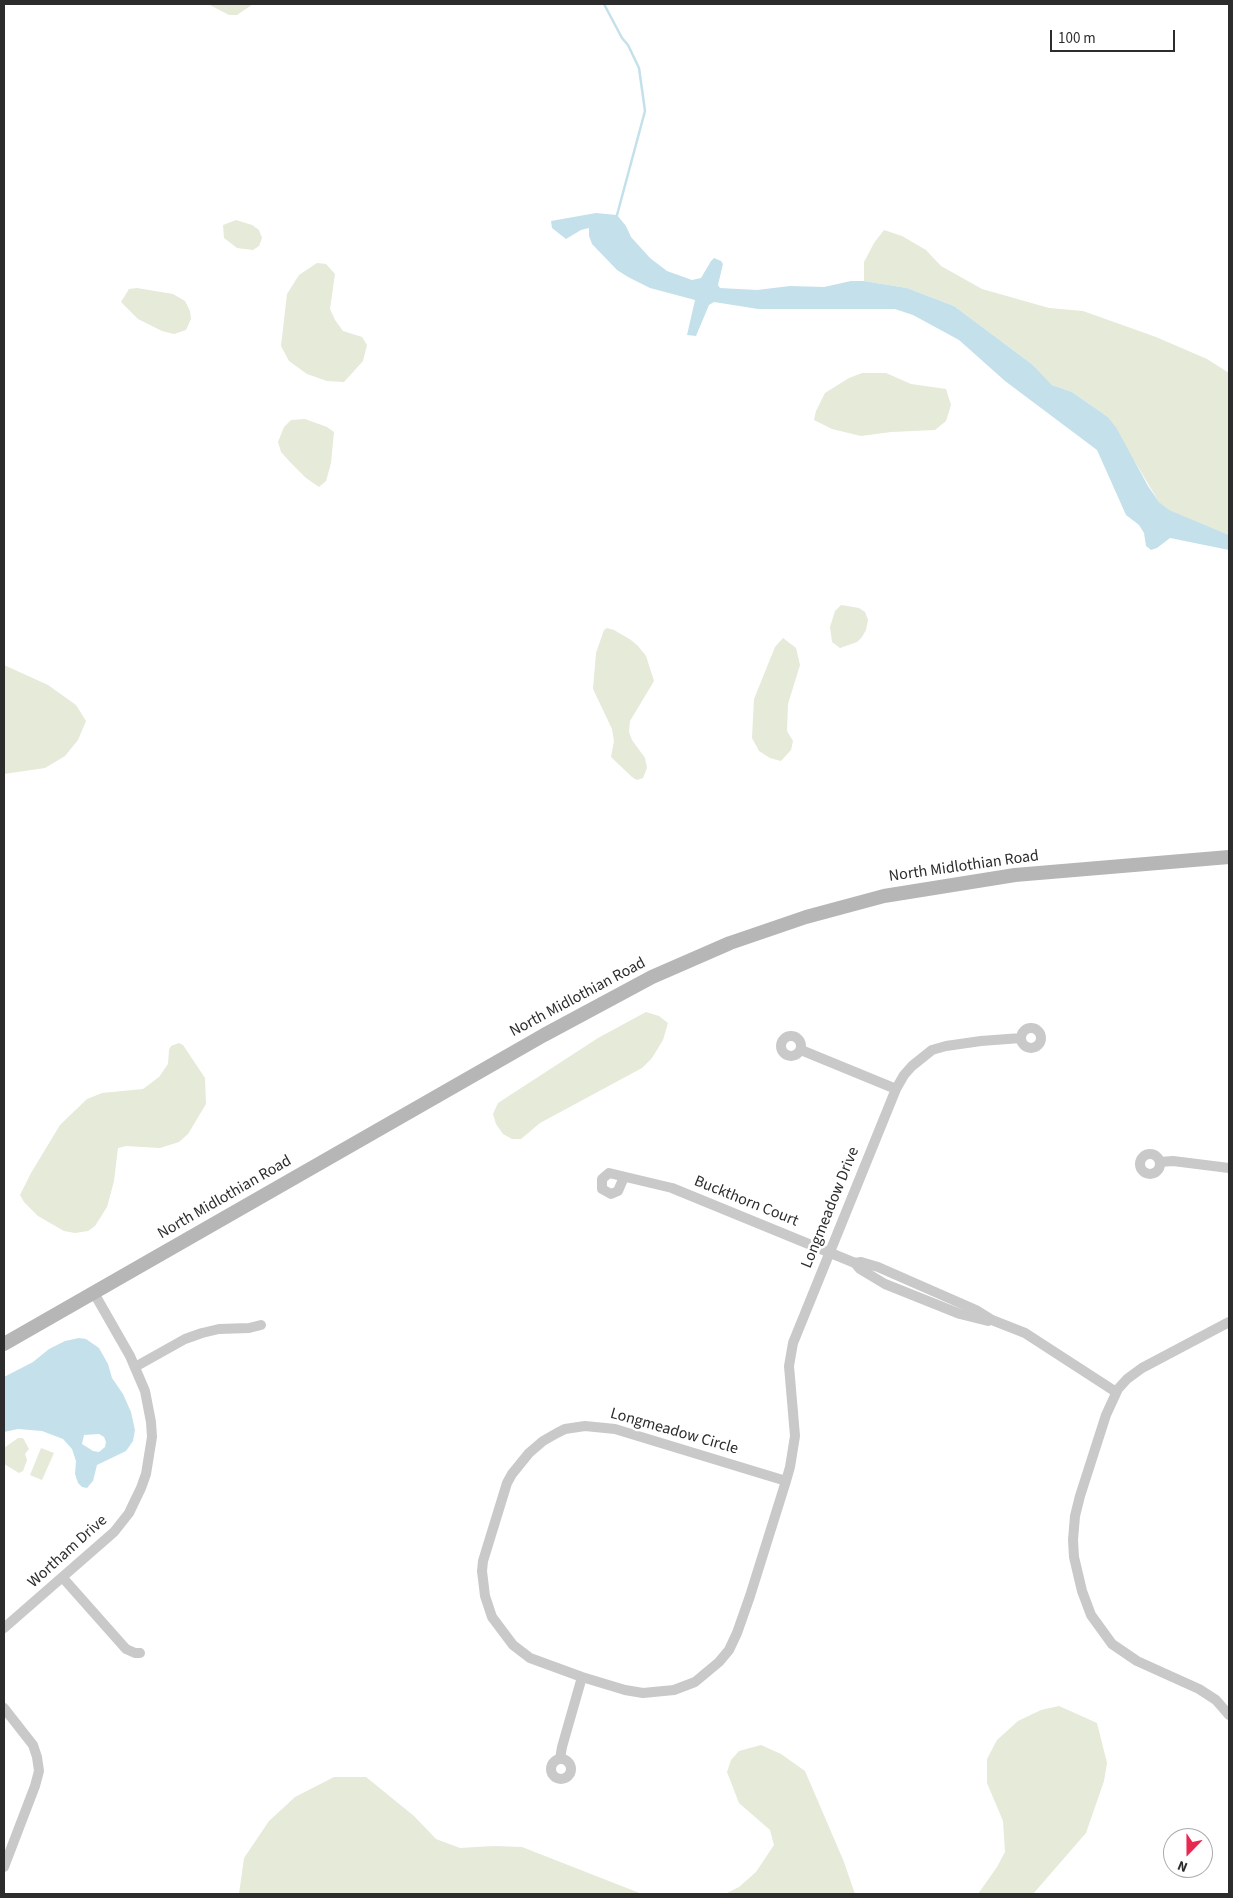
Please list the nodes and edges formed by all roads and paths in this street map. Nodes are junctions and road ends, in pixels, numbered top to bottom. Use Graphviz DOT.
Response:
graph roads {
  1 [pos="1229,857"];
  2 [pos="1021,1038"];
  3 [pos="801,1050"];
  4 [pos="896,1089"];
  5 [pos="1160,1162"];
  6 [pos="1229,1168"];
  7 [pos="624,1177"];
  8 [pos="829,1252"];
  9 [pos="94,1293"];
  10 [pos="1229,1322"];
  11 [pos="261,1325"];
  12 [pos="4,1344"];
  13 [pos="134,1367"];
  14 [pos="1116,1392"];
  15 [pos="786,1481"];
  16 [pos="63,1578"];
  17 [pos="4,1628"];
  18 [pos="140,1653"];
  19 [pos="582,1677"];
  20 [pos="4,1708"];
  21 [pos="1229,1715"];
  22 [pos="560,1759"];
  23 [pos="4,1867"];
  1 -- 9 [label="main road, North Midlothian Road"];
  2 -- 4 [label="street, Longmeadow Drive"];
  3 -- 4 [label="street"];
  4 -- 8 [label="street, Longmeadow Drive"];
  5 -- 6 [label="street"];
  7 -- 8 [label="street, Buckthorn Court"];
  8 -- 14 [label="street, Buckthorn Court"];
  8 -- 15 [label="street, Longmeadow Drive"];
  9 -- 12 [label="main road, North Midlothian Road"];
  9 -- 13 [label="street, Wortham Drive"];
  10 -- 14 [label="street"];
  11 -- 13 [label="street"];
  13 -- 16 [label="street, Wortham Drive"];
  14 -- 21 [label="street"];
  15 -- 19 [label="street, Longmeadow Circle"];
  15 -- 19 [label="street, Longmeadow Circle"];
  16 -- 17 [label="street, Wortham Drive"];
  16 -- 18 [label="street"];
  19 -- 22 [label="street"];
  20 -- 23 [label="street"];
}
